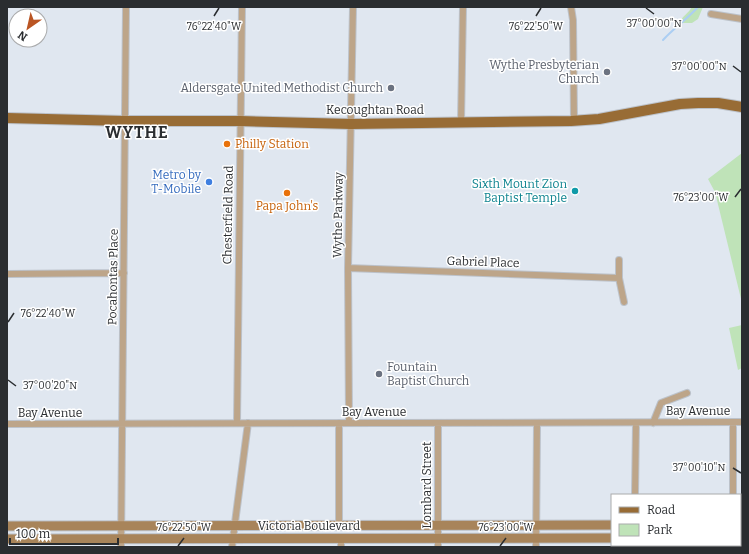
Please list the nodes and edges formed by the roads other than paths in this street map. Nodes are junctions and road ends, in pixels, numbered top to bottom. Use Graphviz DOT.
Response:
graph roads {
  1 [pos="126,7"];
  2 [pos="242,7"];
  3 [pos="353,7"];
  4 [pos="463,7"];
  5 [pos="571,7"];
  6 [pos="711,14"];
  7 [pos="742,19"];
  8 [pos="742,107"];
  9 [pos="7,118"];
  10 [pos="125,121"];
  11 [pos="240,121"];
  12 [pos="574,121"];
  13 [pos="461,122"];
  14 [pos="351,124"];
  15 [pos="619,260"];
  16 [pos="348,268"];
  17 [pos="124,273"];
  18 [pos="7,274"];
  19 [pos="619,278"];
  20 [pos="624,302"];
  21 [pos="687,393"];
  22 [pos="636,422"];
  23 [pos="654,422"];
  24 [pos="733,422"];
  25 [pos="742,422"];
  26 [pos="237,423"];
  27 [pos="248,423"];
  28 [pos="339,423"];
  29 [pos="349,423"];
  30 [pos="438,423"];
  31 [pos="537,423"];
  32 [pos="7,424"];
  33 [pos="122,424"];
  34 [pos="635,494"];
  35 [pos="733,494"];
  36 [pos="122,525"];
  37 [pos="235,525"];
  38 [pos="339,525"];
  39 [pos="438,525"];
  40 [pos="537,525"];
  41 [pos="611,525"];
  42 [pos="7,526"];
  43 [pos="611,538"];
  44 [pos="7,539"];
  45 [pos="438,542"];
  46 [pos="536,542"];
  47 [pos="122,543"];
  48 [pos="233,543"];
  49 [pos="341,543"];
  1 -- 10 [label="street, Pocahontas Place"];
  2 -- 11 [label="street, Chesterfield Road"];
  3 -- 14 [label="street, Wythe Parkway"];
  4 -- 13 [label="street"];
  5 -- 12 [label="street"];
  6 -- 7 [label="street"];
  8 -- 12 [label="main road, Kecoughtan Road"];
  9 -- 10 [label="main road, Kecoughtan Road"];
  10 -- 11 [label="main road, Kecoughtan Road"];
  10 -- 17 [label="street, Pocahontas Place"];
  11 -- 14 [label="main road, Kecoughtan Road"];
  11 -- 26 [label="street, Chesterfield Road"];
  12 -- 13 [label="main road, Kecoughtan Road"];
  13 -- 14 [label="main road, Kecoughtan Road"];
  14 -- 16 [label="street, Wythe Parkway"];
  15 -- 19 [label="street"];
  16 -- 19 [label="street, Gabriel Place"];
  16 -- 29 [label="street, Wythe Parkway"];
  17 -- 18 [label="street"];
  17 -- 33 [label="street, Pocahontas Place"];
  19 -- 20 [label="street"];
  21 -- 23 [label="street"];
  22 -- 23 [label="street, Bay Avenue"];
  22 -- 31 [label="street, Bay Avenue"];
  22 -- 34 [label="street"];
  23 -- 24 [label="street, Bay Avenue"];
  24 -- 25 [label="street, Bay Avenue"];
  24 -- 35 [label="street"];
  26 -- 27 [label="street, Bay Avenue"];
  26 -- 33 [label="street, Bay Avenue"];
  27 -- 28 [label="street, Bay Avenue"];
  27 -- 37 [label="street"];
  28 -- 29 [label="street, Bay Avenue"];
  28 -- 38 [label="street"];
  29 -- 30 [label="street, Bay Avenue"];
  30 -- 31 [label="street, Bay Avenue"];
  30 -- 39 [label="street, Lombard Street"];
  31 -- 40 [label="street"];
  32 -- 33 [label="street, Bay Avenue"];
  33 -- 36 [label="street, Pocahontas Place"];
  36 -- 37 [label="main road, Victoria Boulevard"];
  36 -- 42 [label="main road, Victoria Boulevard"];
  36 -- 47 [label="street, Pocahontas Place"];
  37 -- 38 [label="main road, Victoria Boulevard"];
  37 -- 48 [label="street"];
  38 -- 39 [label="main road, Victoria Boulevard"];
  39 -- 40 [label="main road, Victoria Boulevard"];
  39 -- 45 [label="street, Lombard Street"];
  40 -- 41 [label="main road, Victoria Boulevard"];
  40 -- 46 [label="street"];
  43 -- 46 [label="main road, Victoria Boulevard"];
  44 -- 47 [label="main road, Victoria Boulevard"];
  45 -- 46 [label="main road, Victoria Boulevard"];
  45 -- 49 [label="main road, Victoria Boulevard"];
  47 -- 48 [label="main road, Victoria Boulevard"];
  48 -- 49 [label="main road, Victoria Boulevard"];
}
